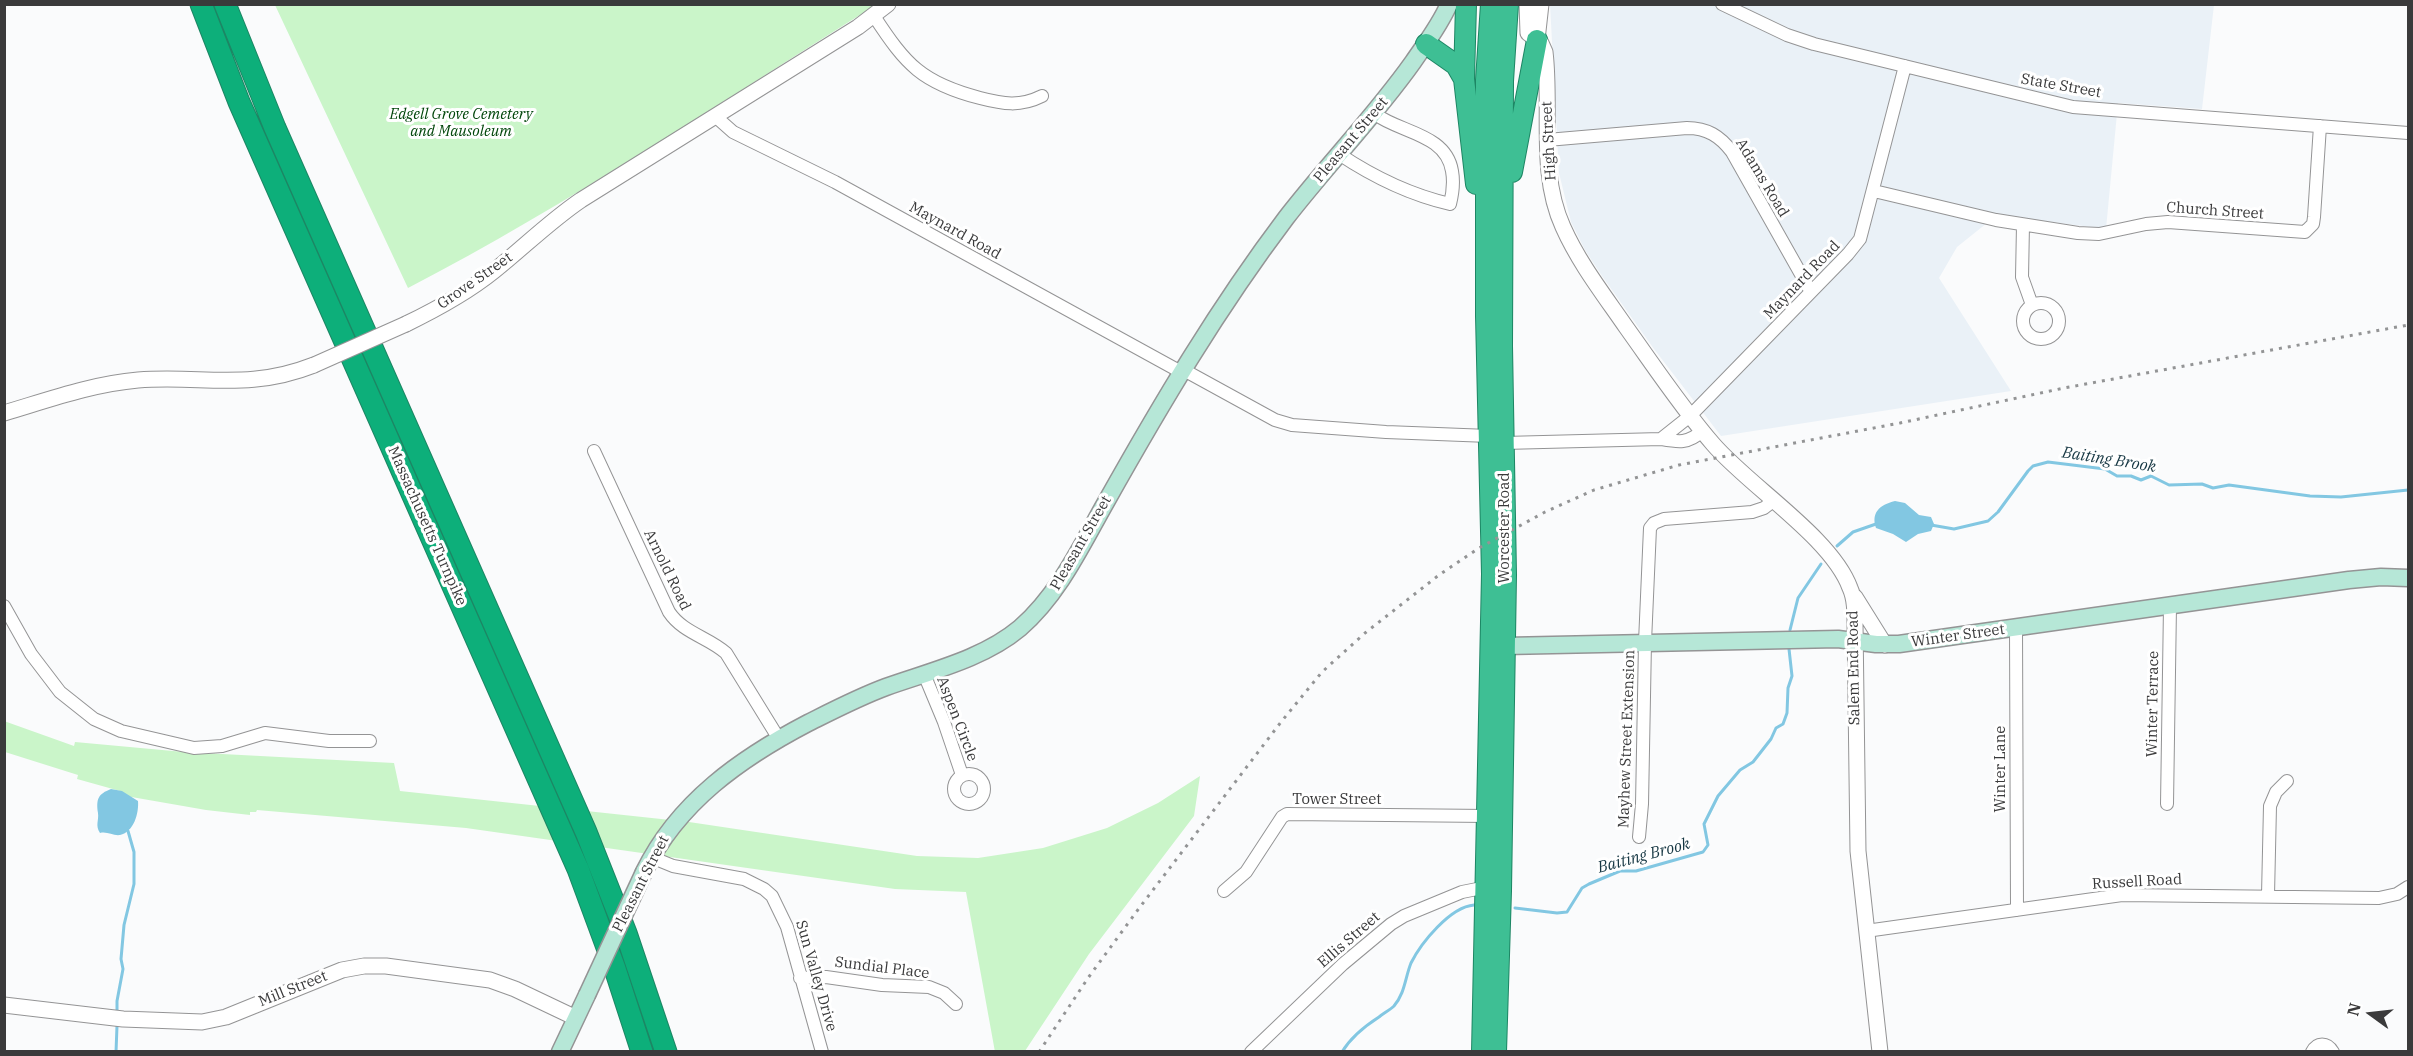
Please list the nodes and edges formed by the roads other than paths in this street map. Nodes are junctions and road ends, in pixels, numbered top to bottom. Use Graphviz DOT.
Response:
graph roads {
  1 [pos="201,4"];
  2 [pos="225,4"];
  3 [pos="888,4"];
  4 [pos="1449,4"];
  5 [pos="1466,4"];
  6 [pos="1491,4"];
  7 [pos="1508,4"];
  8 [pos="1527,4"];
  9 [pos="1541,4"];
  10 [pos="1722,4"];
  11 [pos="874,16"];
  12 [pos="1537,40"];
  13 [pos="1426,44"];
  14 [pos="1905,66"];
  15 [pos="1464,79"];
  16 [pos="1042,96"];
  17 [pos="1375,114"];
  18 [pos="715,116"];
  19 [pos="2320,126"];
  20 [pos="2409,133"];
  21 [pos="1547,140"];
  22 [pos="1339,154"];
  23 [pos="1874,191"];
  24 [pos="2023,225"];
  25 [pos="1502,240"];
  26 [pos="1570,242"];
  27 [pos="1486,283"];
  28 [pos="1811,292"];
  29 [pos="2032,305"];
  30 [pos="1182,371"];
  31 [pos="4,413"];
  32 [pos="1690,416"];
  33 [pos="1701,431"];
  34 [pos="1497,439"];
  35 [pos="1661,439"];
  36 [pos="594,451"];
  37 [pos="1773,501"];
  38 [pos="2409,578"];
  39 [pos="1851,591"];
  40 [pos="4,606"];
  41 [pos="2170,606"];
  42 [pos="2016,628"];
  43 [pos="1855,641"];
  44 [pos="1645,642"];
  45 [pos="1885,645"];
  46 [pos="1505,646"];
  47 [pos="924,674"];
  48 [pos="779,739"];
  49 [pos="370,741"];
  50 [pos="962,775"];
  51 [pos="2287,781"];
  52 [pos="2167,804"];
  53 [pos="1488,816"];
  54 [pos="1639,837"];
  55 [pos="648,865"];
  56 [pos="1487,887"];
  57 [pos="2409,887"];
  58 [pos="1224,891"];
  59 [pos="2268,895"];
  60 [pos="2017,910"];
  61 [pos="1866,931"];
  62 [pos="800,978"];
  63 [pos="956,1004"];
  64 [pos="4,1005"];
  65 [pos="576,1018"];
  66 [pos="560,1052"];
  67 [pos="642,1052"];
  68 [pos="666,1052"];
  69 [pos="822,1052"];
  70 [pos="1251,1052"];
  71 [pos="1482,1052"];
  72 [pos="1496,1052"];
  73 [pos="1880,1052"];
  74 [pos="2312,1052"];
  75 [pos="2332,1052"];
  1 -- 67 [label="highway, Massachusetts Turnpike"];
  2 -- 68 [label="highway, Massachusetts Turnpike"];
  3 -- 11 [label="street, Grove Street"];
  4 -- 13 [label="main road, Pleasant Street"];
  5 -- 15 [label="highway"];
  6 -- 27 [label="highway, Worcester Road"];
  7 -- 25 [label="highway, Worcester Road"];
  8 -- 12 [label="street, High Street"];
  9 -- 12 [label="street, High Street"];
  10 -- 14 [label="street, State Street"];
  11 -- 16 [label="street"];
  11 -- 18 [label="street, Grove Street"];
  12 -- 21 [label="street, High Street"];
  12 -- 25 [label="highway"];
  13 -- 15 [label="highway"];
  13 -- 17 [label="main road, Pleasant Street"];
  14 -- 19 [label="street, State Street"];
  14 -- 23 [label="street, Maynard Road"];
  15 -- 27 [label="highway"];
  17 -- 22 [label="main road, Pleasant Street"];
  17 -- 22 [label="street"];
  18 -- 30 [label="street, Maynard Road"];
  18 -- 31 [label="street, Grove Street, bridge"];
  19 -- 20 [label="street, State Street"];
  19 -- 24 [label="street, Church Street"];
  21 -- 26 [label="street, High Street"];
  21 -- 28 [label="street, Adams Road"];
  22 -- 30 [label="main road, Pleasant Street"];
  23 -- 24 [label="street, Church Street"];
  23 -- 28 [label="street, Maynard Road"];
  24 -- 29 [label="street"];
  25 -- 34 [label="highway, Worcester Road"];
  26 -- 32 [label="street, Salem End Road"];
  27 -- 34 [label="highway, Worcester Road"];
  28 -- 32 [label="street, Maynard Road"];
  30 -- 34 [label="street, Maynard Road"];
  30 -- 47 [label="main road, Pleasant Street"];
  32 -- 33 [label="street, Salem End Road"];
  32 -- 35 [label="street, Maynard Road"];
  33 -- 35 [label="street, Maynard Road"];
  33 -- 37 [label="street, Salem End Road"];
  34 -- 35 [label="street, Maynard Road"];
  34 -- 46 [label="highway, Worcester Road"];
  34 -- 53 [label="highway, Worcester Road"];
  36 -- 48 [label="street, Arnold Road"];
  37 -- 39 [label="street, Salem End Road"];
  37 -- 44 [label="street, Mayhew Street Extension"];
  38 -- 41 [label="main road, Winter Street"];
  39 -- 43 [label="street, Salem End Road"];
  39 -- 45 [label="street"];
  40 -- 49 [label="street"];
  41 -- 42 [label="main road, Winter Street"];
  41 -- 52 [label="street, Winter Terrace"];
  42 -- 45 [label="main road, Winter Street"];
  42 -- 60 [label="street, Winter Lane"];
  43 -- 44 [label="main road, Winter Street"];
  43 -- 45 [label="main road, Winter Street"];
  43 -- 61 [label="street, Salem End Road"];
  44 -- 46 [label="main road, Winter Street"];
  44 -- 54 [label="street, Mayhew Street Extension"];
  46 -- 72 [label="highway, Worcester Road"];
  47 -- 48 [label="main road, Pleasant Street"];
  47 -- 50 [label="street, Aspen Circle"];
  48 -- 55 [label="main road, Pleasant Street"];
  51 -- 59 [label="street"];
  53 -- 56 [label="highway, Worcester Road"];
  53 -- 58 [label="street, Tower Street"];
  55 -- 62 [label="street, Sun Valley Drive"];
  55 -- 65 [label="main road, Pleasant Street, bridge"];
  56 -- 70 [label="street, Ellis Street"];
  56 -- 71 [label="highway, Worcester Road"];
  57 -- 59 [label="street, Russell Road"];
  59 -- 60 [label="street, Russell Road"];
  60 -- 61 [label="street, Russell Road"];
  61 -- 73 [label="street, Salem End Road"];
  62 -- 63 [label="street, Sundial Place"];
  62 -- 69 [label="street, Sun Valley Drive"];
  64 -- 65 [label="street, Mill Street"];
  65 -- 66 [label="main road, Pleasant Street"];
  74 -- 75 [label="street"];
}
